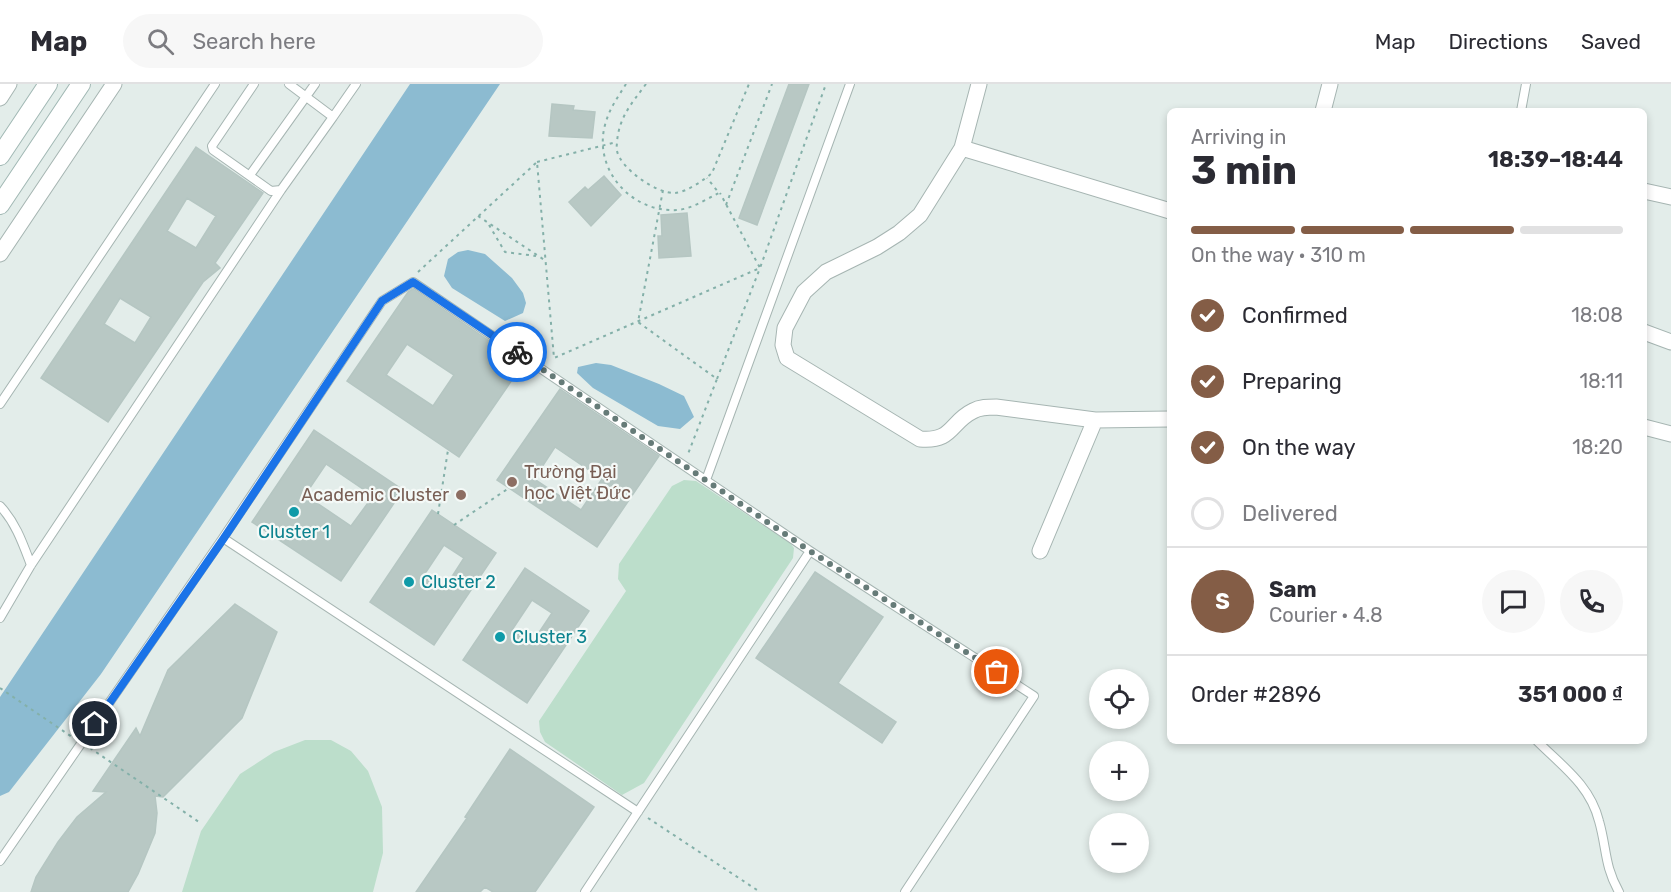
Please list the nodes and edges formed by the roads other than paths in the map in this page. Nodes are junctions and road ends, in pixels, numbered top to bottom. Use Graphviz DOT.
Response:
graph roads {
  1 [pos="9,84"];
  2 [pos="48,84"];
  3 [pos="81,84"];
  4 [pos="114,84"];
  5 [pos="214,84"];
  6 [pos="254,84"];
  7 [pos="290,84"];
  8 [pos="315,84"];
  9 [pos="356,84"];
  10 [pos="850,84"];
  11 [pos="979,84"];
  12 [pos="1330,84"];
  13 [pos="1526,84"];
  14 [pos="306,97"];
  15 [pos="0,98"];
  16 [pos="1324,108"];
  17 [pos="1522,108"];
  18 [pos="333,117"];
  19 [pos="962,148"];
  20 [pos="0,156"];
  21 [pos="250,175"];
  22 [pos="281,190"];
  23 [pos="1647,193"];
  24 [pos="1671,197"];
  25 [pos="0,205"];
  26 [pos="1167,210"];
  27 [pos="0,254"];
  28 [pos="1647,333"];
  29 [pos="1671,342"];
  30 [pos="0,404"];
  31 [pos="1167,419"];
  32 [pos="1095,420"];
  33 [pos="1647,428"];
  34 [pos="1671,434"];
  35 [pos="706,480"];
  36 [pos="0,506"];
  37 [pos="224,538"];
  38 [pos="810,551"];
  39 [pos="1040,551"];
  40 [pos="31,565"];
  41 [pos="0,618"];
  42 [pos="1541,744"];
  43 [pos="638,812"];
  44 [pos="0,861"];
  45 [pos="585,892"];
  46 [pos="905,892"];
  47 [pos="1619,892"];
  1 -- 15 [label="street"];
  2 -- 20 [label="main road"];
  3 -- 25 [label="main road"];
  4 -- 27 [label="street"];
  5 -- 30 [label="lane"];
  6 -- 21 [label="lane"];
  7 -- 14 [label="lane"];
  8 -- 14 [label="lane"];
  9 -- 18 [label="lane"];
  10 -- 35 [label="lane"];
  11 -- 19 [label="street"];
  12 -- 16 [label="street"];
  13 -- 17 [label="lane"];
  14 -- 18 [label="lane"];
  14 -- 21 [label="lane"];
  18 -- 22 [label="lane"];
  19 -- 26 [label="street"];
  19 -- 32 [label="street"];
  21 -- 22 [label="lane"];
  22 -- 40 [label="lane"];
  23 -- 24 [label="street"];
  28 -- 29 [label="street"];
  31 -- 32 [label="street"];
  32 -- 39 [label="street"];
  33 -- 34 [label="street"];
  35 -- 37 [label="lane"];
  35 -- 38 [label="lane"];
  36 -- 40 [label="lane"];
  37 -- 43 [label="lane"];
  37 -- 44 [label="lane"];
  38 -- 43 [label="lane"];
  38 -- 46 [label="lane"];
  40 -- 41 [label="lane"];
  42 -- 47 [label="lane"];
  43 -- 45 [label="lane"];
}
